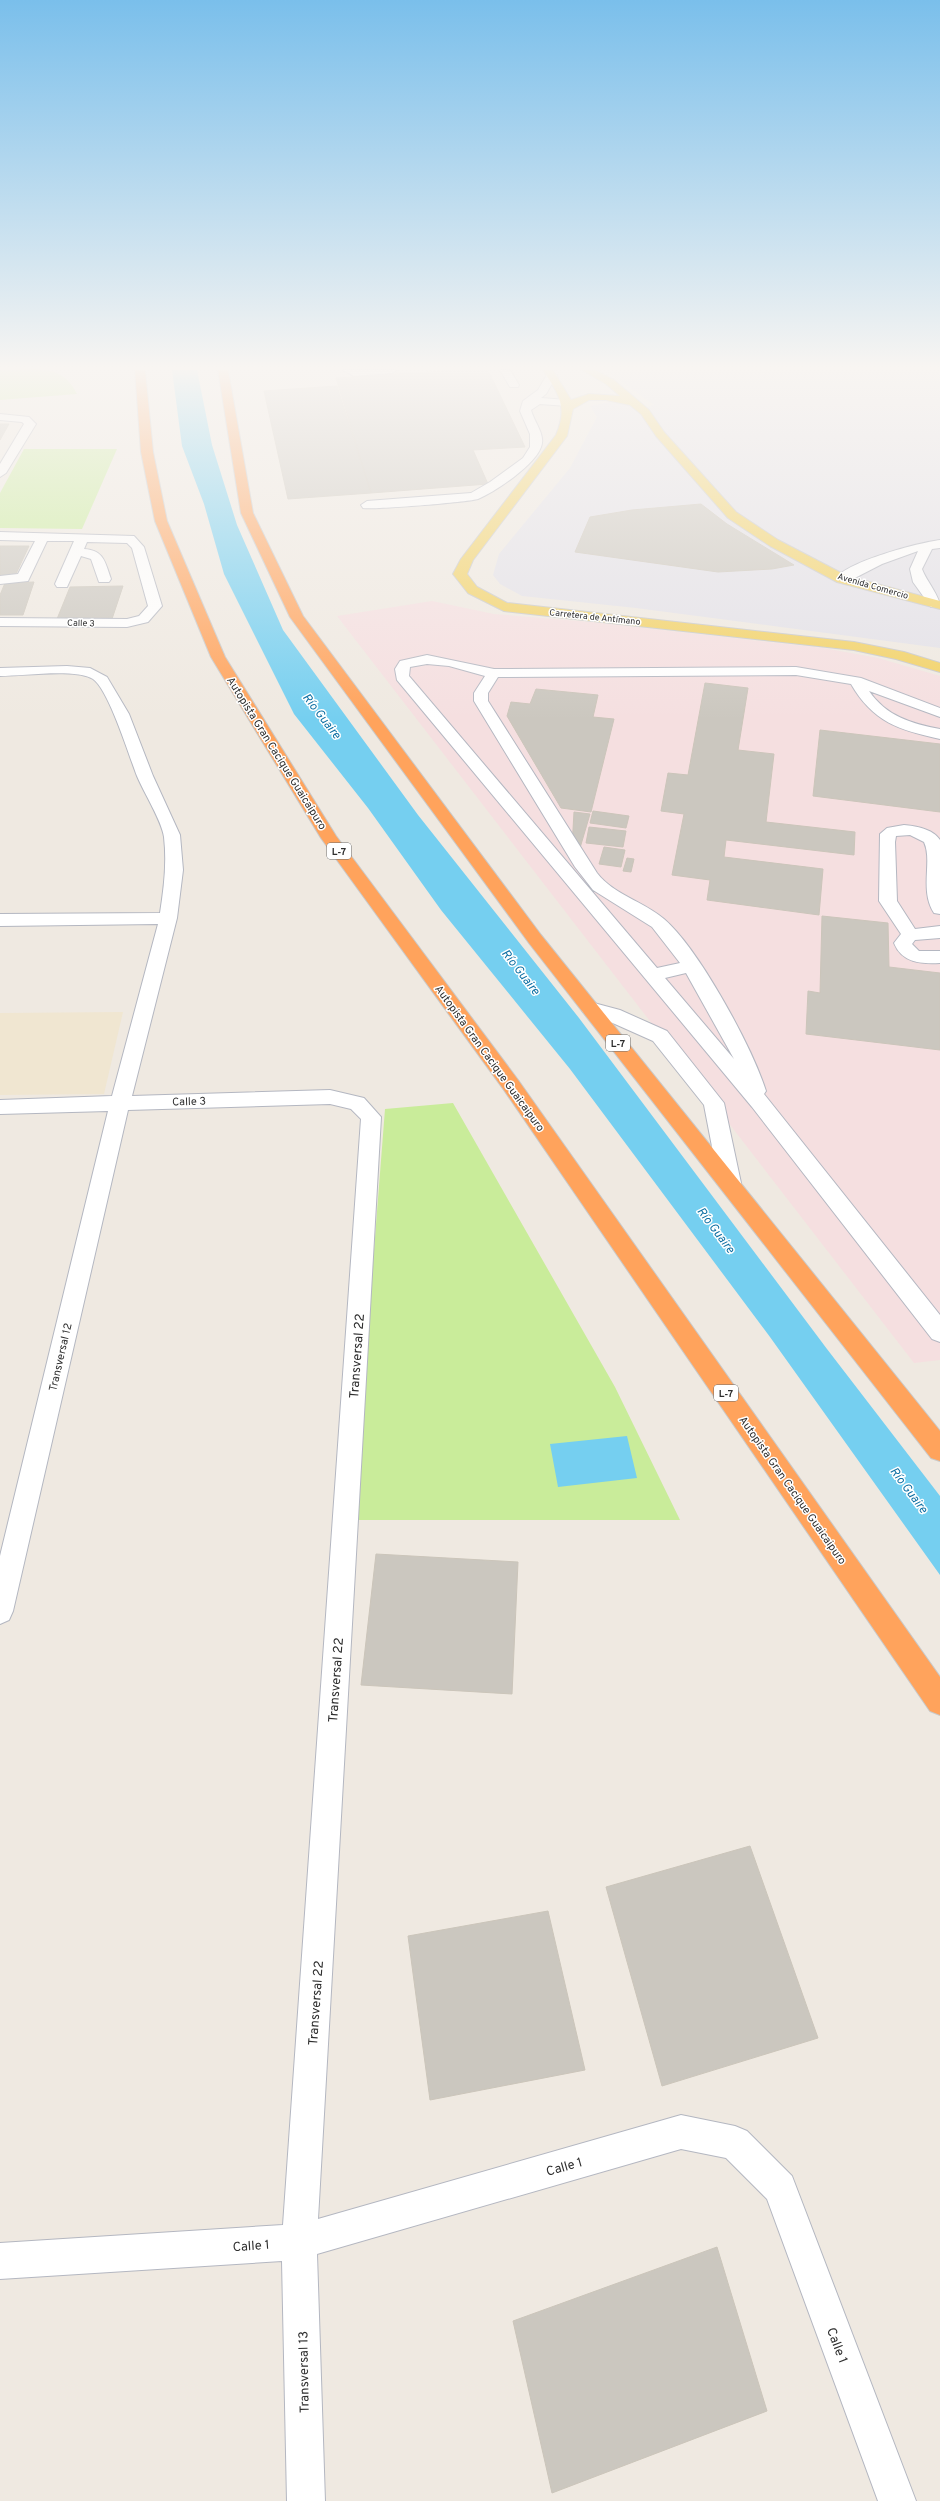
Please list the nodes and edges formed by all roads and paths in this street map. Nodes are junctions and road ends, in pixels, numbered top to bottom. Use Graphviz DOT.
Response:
graph roads {
  1 [pos="154,487"];
  2 [pos="243,487"];
  3 [pos="491,487"];
  4 [pos="522,487"];
  5 [pos="707,487"];
  6 [pos="367,505"];
  7 [pos="0,536"];
  8 [pos="43,536"];
  9 [pos="82,538"];
  10 [pos="934,545"];
  11 [pos="76,552"];
  12 [pos="104,579"];
  13 [pos="842,579"];
  14 [pos="0,580"];
  15 [pos="62,584"];
  16 [pos="938,604"];
  17 [pos="0,622"];
  18 [pos="940,668"];
  19 [pos="0,672"];
  20 [pos="494,673"];
  21 [pos="856,681"];
  22 [pos="940,713"];
  23 [pos="940,734"];
  24 [pos="938,892"];
  25 [pos="940,909"];
  26 [pos="168,918"];
  27 [pos="0,920"];
  28 [pos="940,932"];
  29 [pos="910,935"];
  30 [pos="940,957"];
  31 [pos="690,966"];
  32 [pos="652,975"];
  33 [pos="590,1008"];
  34 [pos="759,1102"];
  35 [pos="120,1103"];
  36 [pos="0,1107"];
  37 [pos="371,1117"];
  38 [pos="730,1183"];
  39 [pos="940,1332"];
  40 [pos="940,1450"];
  41 [pos="0,1612"];
  42 [pos="940,1701"];
  43 [pos="299,2242"];
  44 [pos="0,2261"];
  45 [pos="306,2501"];
  46 [pos="897,2501"];
  1 -- 42 [label="highway, Autopista Gran Cacique Guaicaipuro / L-7"];
  2 -- 33 [label="highway, L-7"];
  3 -- 6 [label="street"];
  4 -- 18 [label="main road, Carretera de Antímano"];
  5 -- 13 [label="main road, Avenida Comercio"];
  7 -- 8 [label="street"];
  8 -- 9 [label="street"];
  8 -- 14 [label="street"];
  9 -- 11 [label="street"];
  9 -- 17 [label="street, Calle 3"];
  10 -- 13 [label="street"];
  10 -- 16 [label="street"];
  11 -- 12 [label="street"];
  11 -- 15 [label="street"];
  13 -- 16 [label="main road, Avenida Comercio"];
  19 -- 26 [label="street, Transversal 12"];
  20 -- 21 [label="street"];
  20 -- 31 [label="street"];
  20 -- 32 [label="street"];
  21 -- 22 [label="street"];
  21 -- 23 [label="street"];
  24 -- 25 [label="street"];
  24 -- 29 [label="street"];
  26 -- 27 [label="street"];
  26 -- 35 [label="street, Transversal 12"];
  28 -- 29 [label="street"];
  29 -- 30 [label="street"];
  31 -- 32 [label="street"];
  31 -- 34 [label="street"];
  32 -- 34 [label="street"];
  33 -- 38 [label="highway, L-7"];
  33 -- 38 [label="street"];
  34 -- 39 [label="street"];
  35 -- 36 [label="street, Calle 3"];
  35 -- 37 [label="street, Calle 3"];
  35 -- 41 [label="street, Transversal 12"];
  37 -- 43 [label="street, Transversal 22"];
  38 -- 40 [label="highway, L-7"];
  43 -- 44 [label="street, Calle 1"];
  43 -- 45 [label="street, Transversal 13"];
  43 -- 46 [label="street, Calle 1"];
}
